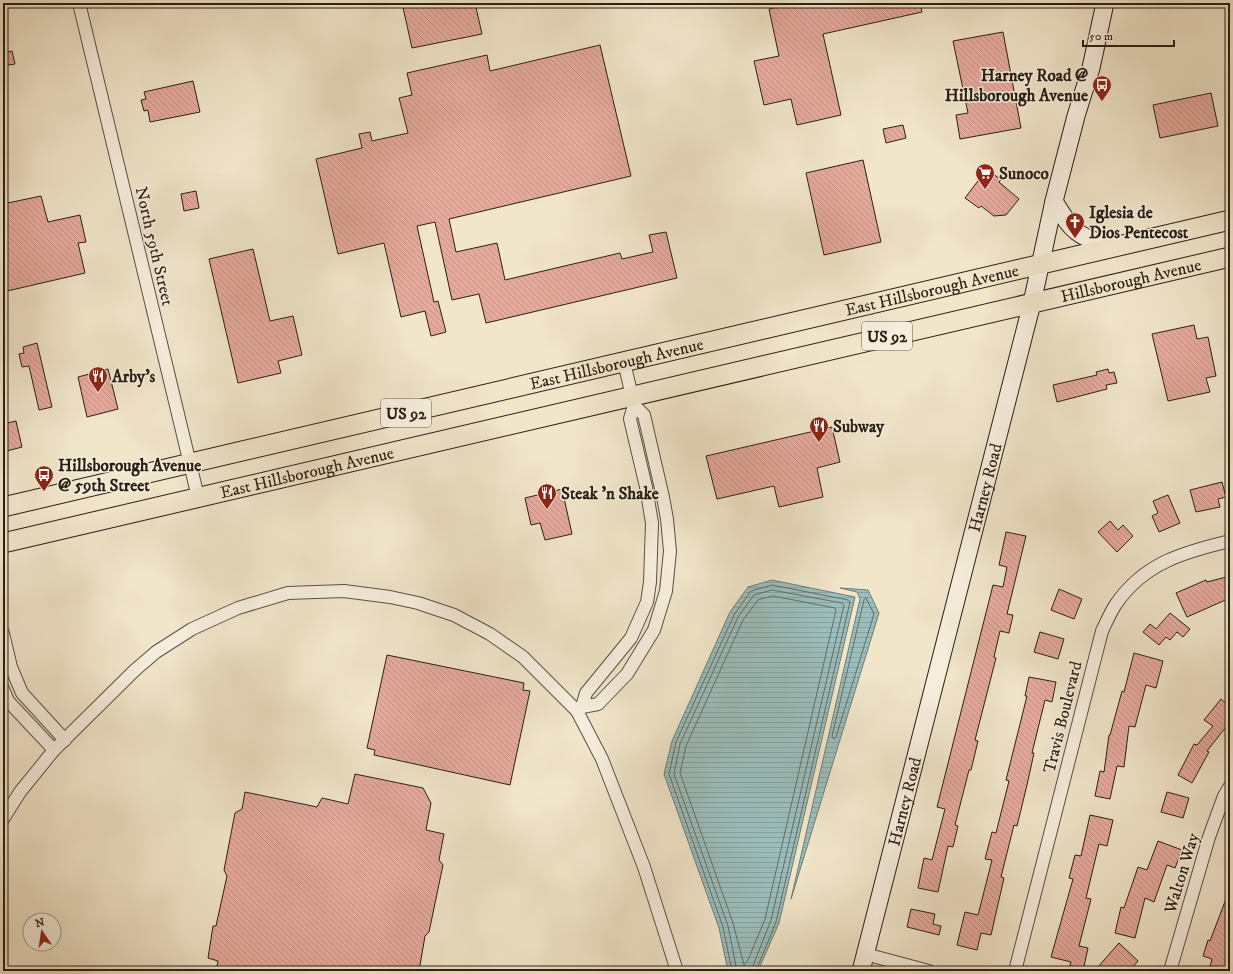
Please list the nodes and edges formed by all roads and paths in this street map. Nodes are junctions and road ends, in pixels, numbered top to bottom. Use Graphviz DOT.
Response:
graph roads {
  1 [pos="79,3"];
  2 [pos="1105,3"];
  3 [pos="1054,201"];
  4 [pos="1230,220"];
  5 [pos="1112,247"];
  6 [pos="1230,257"];
  7 [pos="1041,264"];
  8 [pos="1032,303"];
  9 [pos="624,362"];
  10 [pos="633,401"];
  11 [pos="189,463"];
  12 [pos="198,497"];
  13 [pos="3,507"];
  14 [pos="55,530"];
  15 [pos="1230,541"];
  16 [pos="3,543"];
  17 [pos="3,554"];
  18 [pos="3,633"];
  19 [pos="3,689"];
  20 [pos="579,709"];
  21 [pos="65,740"];
  22 [pos="54,750"];
  23 [pos="1230,786"];
  24 [pos="3,819"];
  25 [pos="865,954"];
  26 [pos="676,971"];
  27 [pos="861,971"];
  28 [pos="929,971"];
  29 [pos="1015,971"];
  30 [pos="1170,971"];
  1 -- 11 [label="street, North 59th Street"];
  2 -- 3 [label="street, Harney Road"];
  3 -- 5 [label="street"];
  3 -- 7 [label="street, Harney Road"];
  4 -- 5 [label="main road, East Hillsborough Avenue / US 92"];
  5 -- 7 [label="main road, East Hillsborough Avenue / US 92"];
  6 -- 8 [label="main road, Hillsborough Avenue / US 92"];
  7 -- 8 [label="street, Harney Road"];
  7 -- 9 [label="main road, East Hillsborough Avenue / US 92"];
  8 -- 10 [label="main road, East Hillsborough Avenue / US 92"];
  8 -- 25 [label="street, Harney Road"];
  9 -- 10 [label="street"];
  9 -- 11 [label="main road, East Hillsborough Avenue / US 92"];
  10 -- 12 [label="main road, East Hillsborough Avenue / US 92"];
  10 -- 20 [label="street"];
  10 -- 20 [label="street"];
  11 -- 12 [label="street, North 59th Street"];
  11 -- 13 [label="main road, East Hillsborough Avenue / US 92"];
  12 -- 14 [label="main road, East Hillsborough Avenue / US 92"];
  14 -- 16 [label="main road, East Hillsborough Avenue / US 92"];
  14 -- 17 [label="main road"];
  15 -- 29 [label="street, Travis Boulevard"];
  18 -- 21 [label="street"];
  19 -- 22 [label="street"];
  20 -- 21 [label="street"];
  20 -- 26 [label="street"];
  21 -- 22 [label="street"];
  22 -- 24 [label="street"];
  23 -- 30 [label="street, Walton Way"];
  25 -- 27 [label="street, Harney Road"];
  25 -- 28 [label="street"];
}
